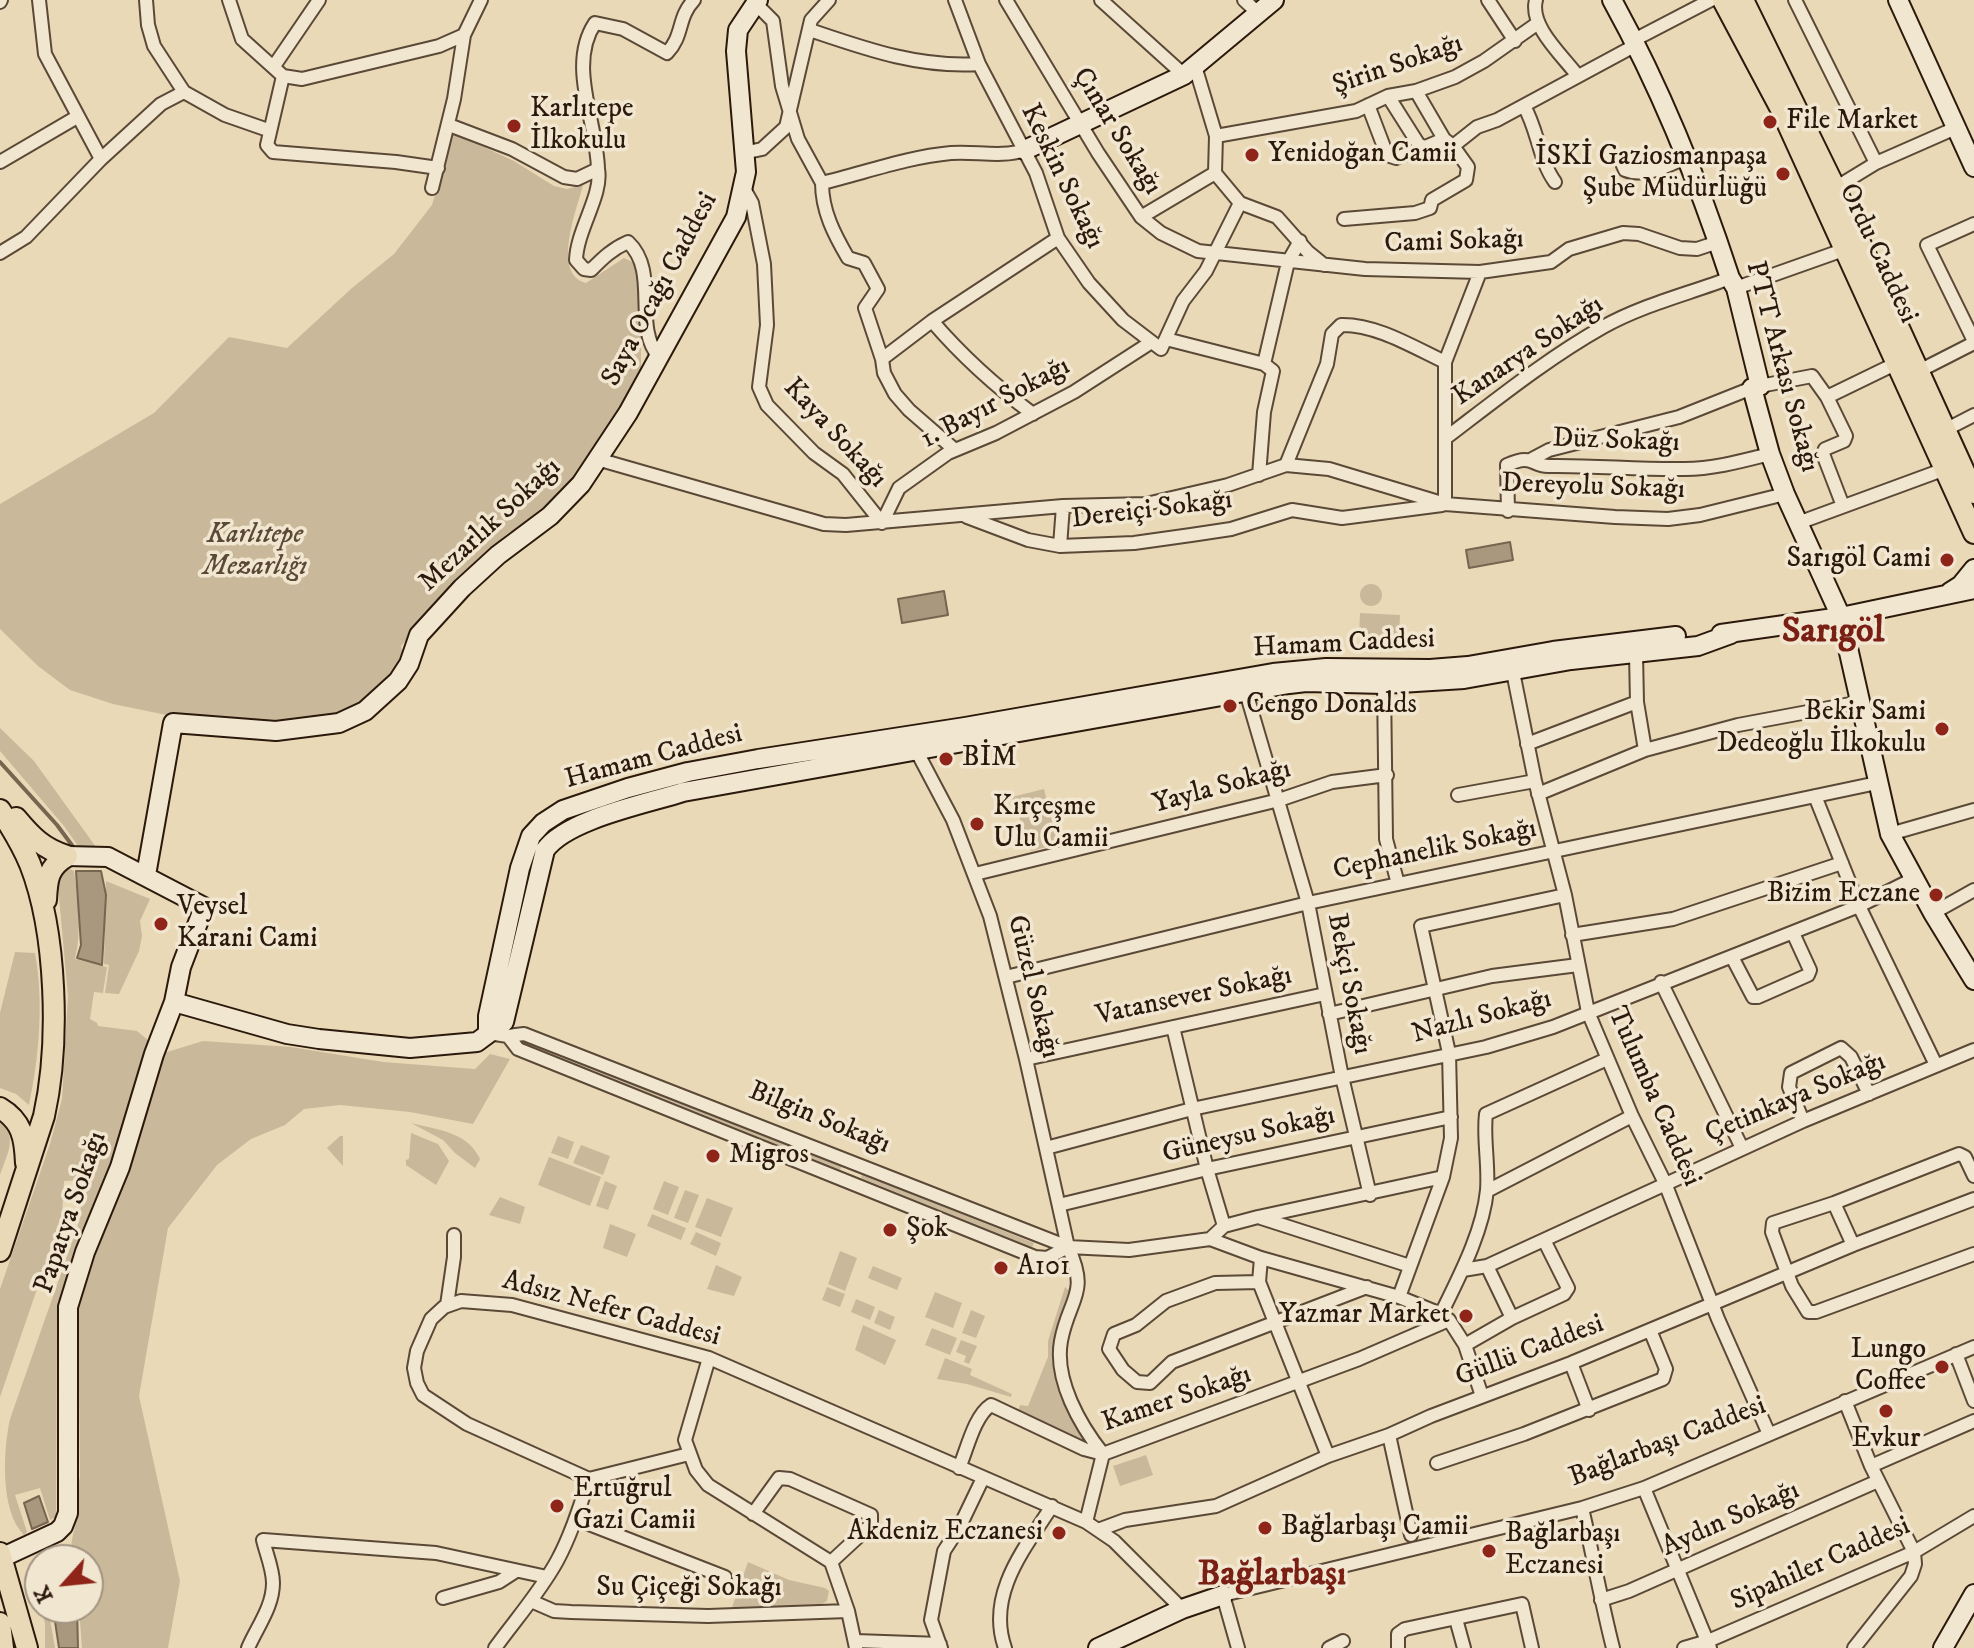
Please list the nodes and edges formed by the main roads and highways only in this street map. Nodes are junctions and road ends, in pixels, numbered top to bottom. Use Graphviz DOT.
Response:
graph roads {
  1 [pos="1274,0"];
  2 [pos="1612,0"];
  3 [pos="1723,0"];
  4 [pos="1743,0"];
  5 [pos="1898,0"];
  6 [pos="756,2"];
  7 [pos="1251,7"];
  8 [pos="1025,150"];
  9 [pos="1974,167"];
  10 [pos="597,459"];
  11 [pos="1974,493"];
  12 [pos="1974,533"];
  13 [pos="1974,569"];
  14 [pos="1974,589"];
  15 [pos="1946,595"];
  16 [pos="1841,617"];
  17 [pos="1731,634"];
  18 [pos="1512,665"];
  19 [pos="1246,685"];
  20 [pos="0,802"];
  21 [pos="0,810"];
  22 [pos="67,856"];
  23 [pos="146,875"];
  24 [pos="46,916"];
  25 [pos="1973,976"];
  26 [pos="174,1002"];
  27 [pos="488,1033"];
  28 [pos="0,1108"];
  29 [pos="27,1171"];
  30 [pos="0,1251"];
  31 [pos="5,1555"];
  32 [pos="1223,1595"];
  33 [pos="1971,1604"];
  34 [pos="0,1623"];
  35 [pos="3,1648"];
  36 [pos="27,1648"];
  37 [pos="1098,1648"];
  38 [pos="1943,1648"];
  1 -- 7 [label="main road"];
  2 -- 16 [label="main road, PTT Arkası Sokağı"];
  3 -- 12 [label="main road, Ordu Caddesi"];
  4 -- 11 [label="main road, Ordu Caddesi"];
  5 -- 9 [label="main road"];
  6 -- 10 [label="main road, Saya Ocağı Caddesi"];
  7 -- 8 [label="main road"];
  10 -- 23 [label="main road, Mezarlık Sokağı"];
  13 -- 15 [label="main road"];
  14 -- 15 [label="main road, Hamam Caddesi"];
  15 -- 16 [label="main road, Hamam Caddesi"];
  16 -- 17 [label="main road, Hamam Caddesi"];
  16 -- 25 [label="main road, PTT Arkası Sokağı"];
  17 -- 18 [label="main road, Hamam Caddesi"];
  17 -- 18 [label="main road, Hamam Caddesi"];
  18 -- 19 [label="main road, Hamam Caddesi"];
  18 -- 19 [label="main road, Hamam Caddesi"];
  19 -- 27 [label="main road, Hamam Caddesi"];
  20 -- 22 [label="main road"];
  21 -- 24 [label="main road"];
  22 -- 23 [label="main road"];
  22 -- 24 [label="main road"];
  23 -- 26 [label="main road, Papatya Sokağı"];
  24 -- 29 [label="main road"];
  26 -- 27 [label="main road, Bilgin Sokağı"];
  26 -- 31 [label="main road, Papatya Sokağı"];
  28 -- 29 [label="main road"];
  29 -- 30 [label="main road"];
  31 -- 36 [label="main road"];
  32 -- 37 [label="main road, Bağlarbaşı Caddesi"];
  33 -- 38 [label="main road"];
  34 -- 35 [label="main road"];
}
